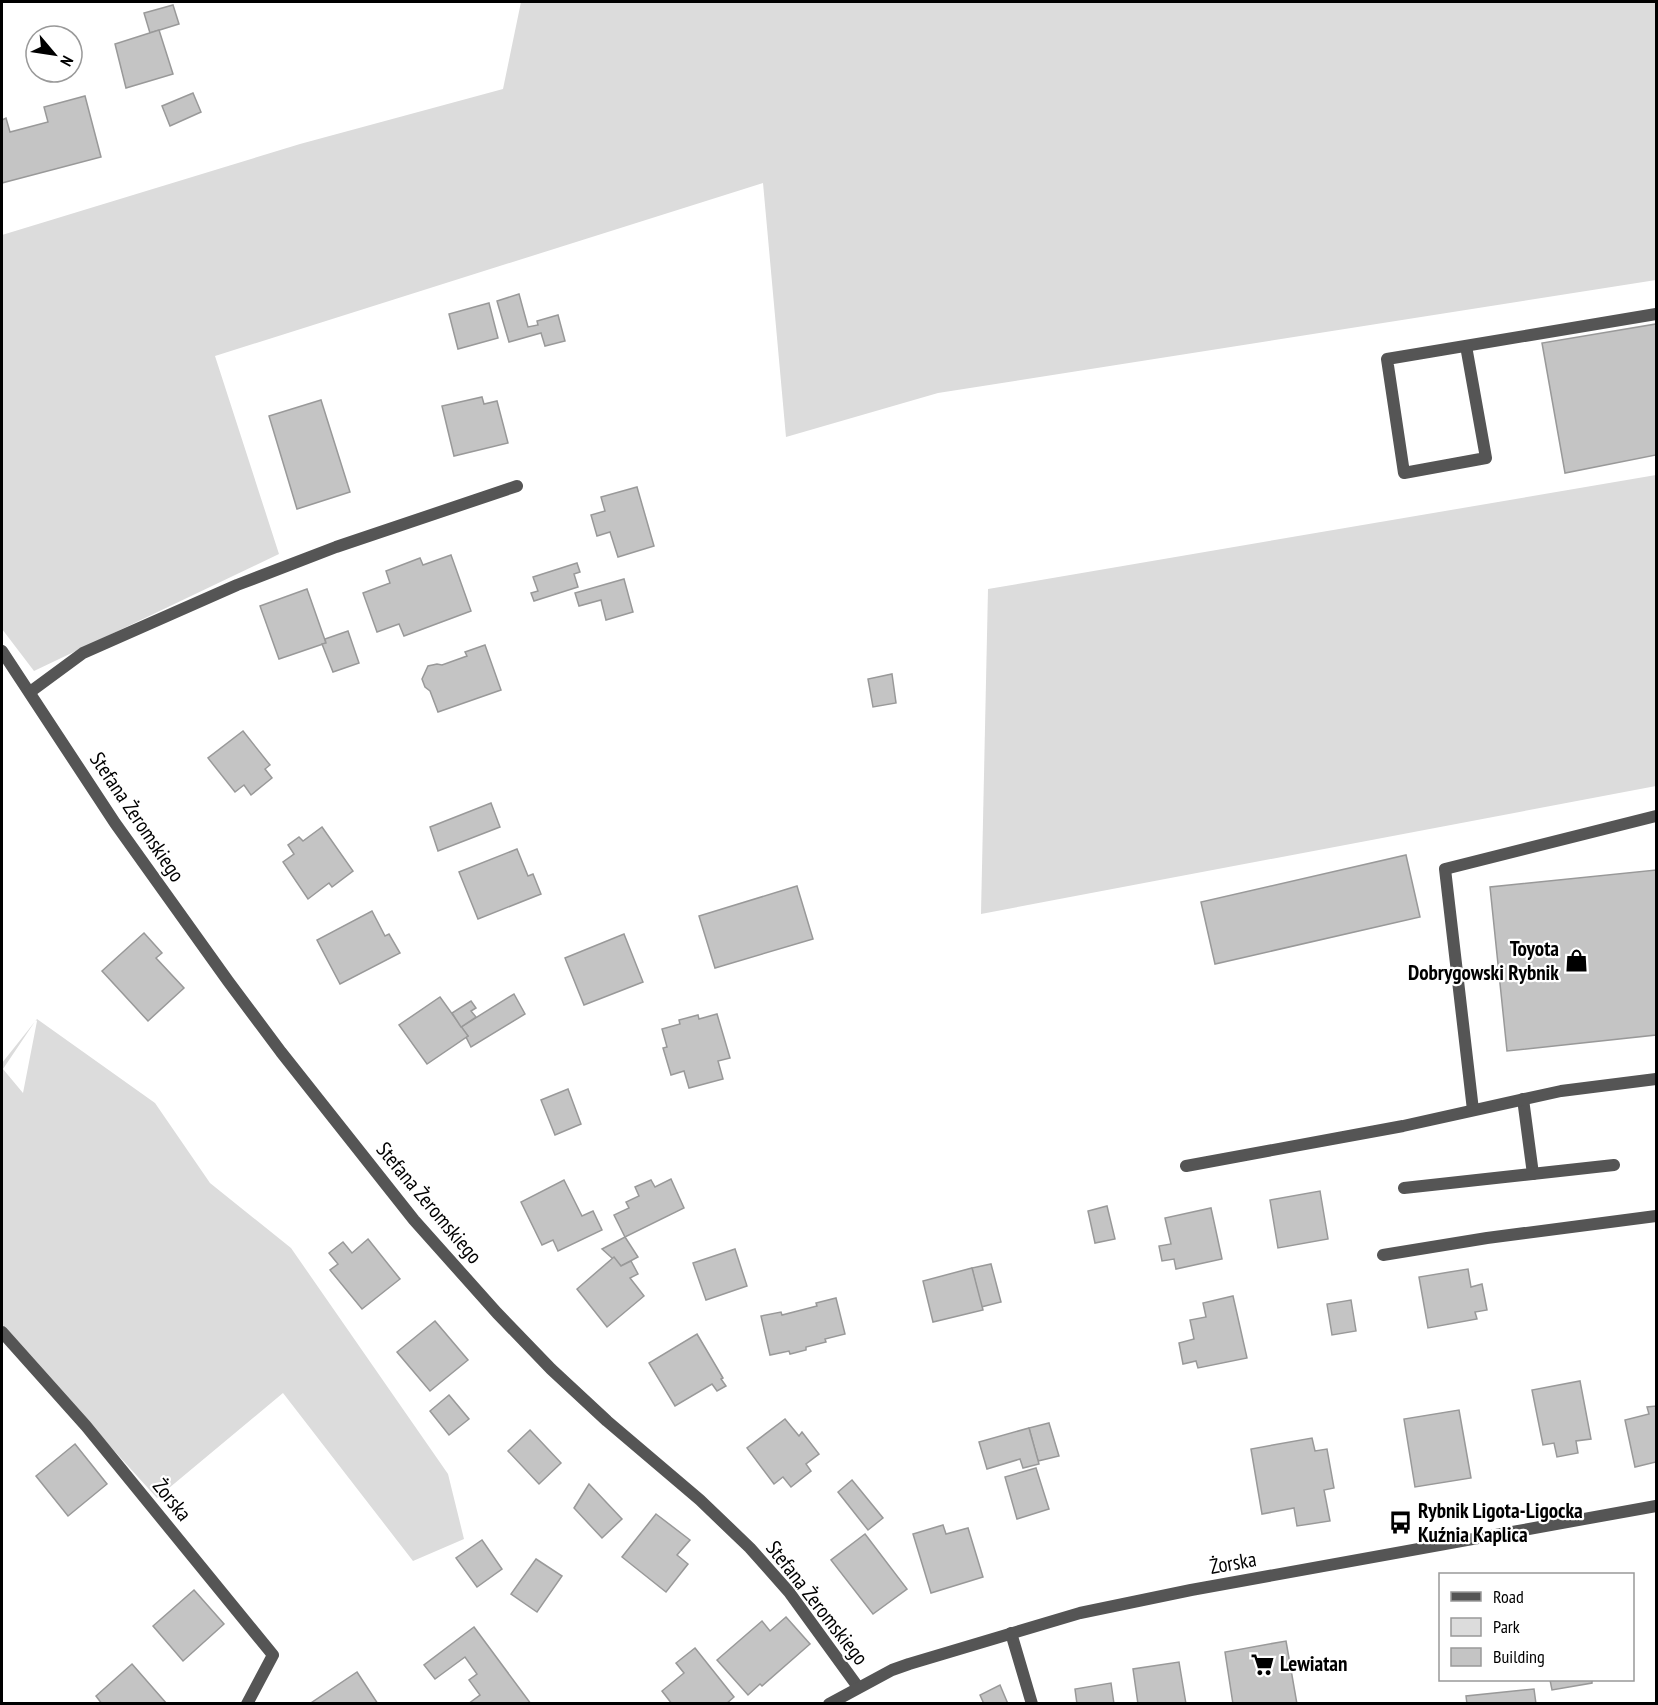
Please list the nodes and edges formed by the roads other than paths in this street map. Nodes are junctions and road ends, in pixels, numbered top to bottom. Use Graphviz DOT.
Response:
graph roads {
  1 [pos="1656,314"];
  2 [pos="1466,346"];
  3 [pos="517,486"];
  4 [pos="2,651"];
  5 [pos="30,692"];
  6 [pos="1656,816"];
  7 [pos="1656,1079"];
  8 [pos="1523,1099"];
  9 [pos="1473,1110"];
  10 [pos="1614,1165"];
  11 [pos="1186,1166"];
  12 [pos="1533,1173"];
  13 [pos="1404,1188"];
  14 [pos="1656,1216"];
  15 [pos="1383,1255"];
  16 [pos="2,1332"];
  17 [pos="1656,1506"];
  18 [pos="1011,1633"];
  19 [pos="858,1687"];
  20 [pos="247,1704"];
  21 [pos="829,1704"];
  22 [pos="1032,1704"];
  1 -- 2 [label="street"];
  2 -- 2 [label="street"];
  3 -- 5 [label="street"];
  4 -- 5 [label="street, Stefana Żeromskiego"];
  5 -- 19 [label="street, Stefana Żeromskiego"];
  6 -- 9 [label="street"];
  7 -- 8 [label="street"];
  8 -- 9 [label="street"];
  8 -- 12 [label="street"];
  9 -- 11 [label="street"];
  10 -- 12 [label="street"];
  12 -- 13 [label="street"];
  14 -- 15 [label="street"];
  16 -- 20 [label="street, Żorska"];
  17 -- 18 [label="street, Żorska"];
  18 -- 19 [label="street, Żorska"];
  18 -- 22 [label="street"];
  19 -- 21 [label="street, Żorska"];
}
